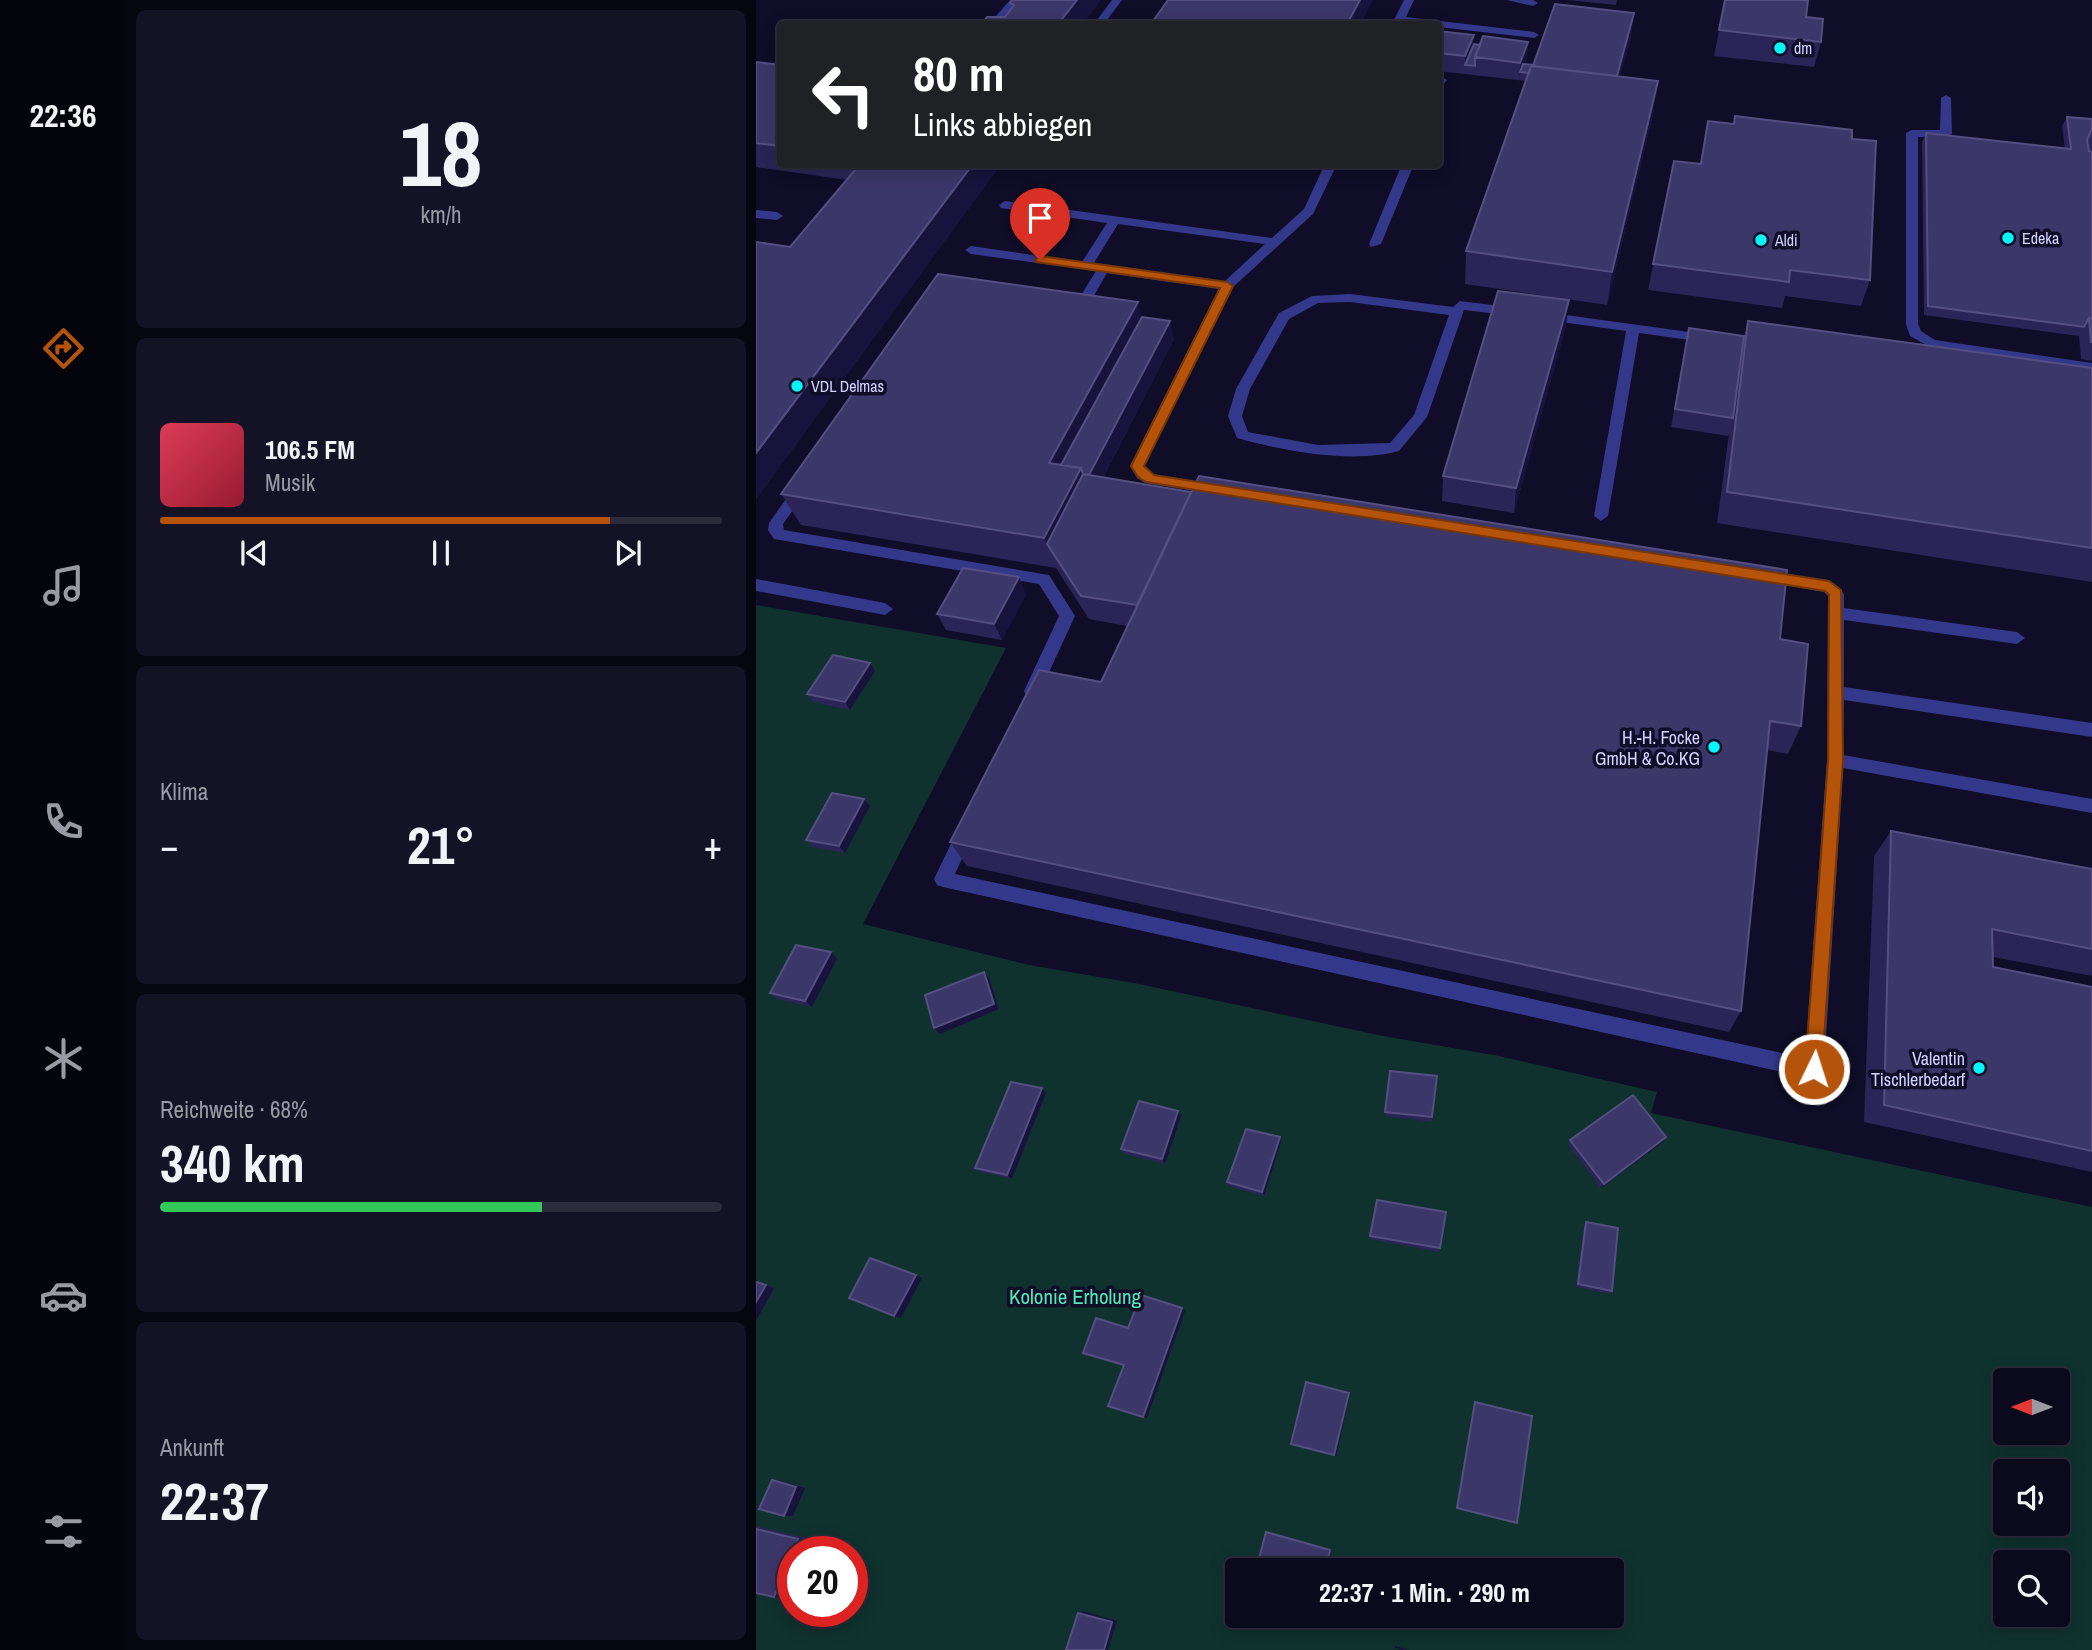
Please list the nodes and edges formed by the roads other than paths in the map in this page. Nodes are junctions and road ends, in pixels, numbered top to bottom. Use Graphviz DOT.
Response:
graph roads {
  1 [pos="1015,0"];
  2 [pos="1117,0"];
  3 [pos="1409,0"];
  4 [pos="1512,0"];
  5 [pos="1533,2"];
  6 [pos="998,21"];
  7 [pos="1101,21"];
  8 [pos="1398,21"];
  9 [pos="1442,26"];
  10 [pos="1534,35"];
  11 [pos="1946,98"];
  12 [pos="1329,168"];
  13 [pos="1406,168"];
  14 [pos="1005,205"];
  15 [pos="756,214"];
  16 [pos="777,216"];
  17 [pos="1115,220"];
  18 [pos="1274,242"];
  19 [pos="1375,244"];
  20 [pos="971,250"];
  21 [pos="1086,266"];
  22 [pos="1104,268"];
  23 [pos="1227,286"];
  24 [pos="1052,306"];
  25 [pos="1457,312"];
  26 [pos="1633,328"];
  27 [pos="1727,341"];
  28 [pos="2092,367"];
  29 [pos="815,469"];
  30 [pos="1232,492"];
  31 [pos="1601,516"];
  32 [pos="1748,574"];
  33 [pos="756,585"];
  34 [pos="885,609"];
  35 [pos="1836,613"];
  36 [pos="2017,638"];
  37 [pos="1836,692"];
  38 [pos="1026,704"];
  39 [pos="2092,730"];
  40 [pos="1835,760"];
  41 [pos="2092,806"];
  42 [pos="972,817"];
  1 -- 6 [label="lane"];
  2 -- 7 [label="lane"];
  3 -- 8 [label="lane"];
  4 -- 5 [label="lane"];
  9 -- 10 [label="lane"];
  11 -- 28 [label="lane"];
  12 -- 18 [label="lane"];
  13 -- 19 [label="lane"];
  14 -- 17 [label="lane"];
  15 -- 16 [label="lane"];
  17 -- 18 [label="lane"];
  17 -- 21 [label="lane"];
  18 -- 23 [label="lane"];
  20 -- 21 [label="lane"];
  21 -- 22 [label="lane"];
  22 -- 23 [label="lane"];
  22 -- 24 [label="lane"];
  23 -- 30 [label="lane"];
  25 -- 25 [label="lane"];
  25 -- 26 [label="lane"];
  26 -- 27 [label="lane"];
  26 -- 31 [label="lane"];
  29 -- 38 [label="lane"];
  32 -- 35 [label="lane"];
  33 -- 34 [label="lane"];
  35 -- 36 [label="lane"];
  35 -- 37 [label="lane"];
  37 -- 39 [label="lane"];
  37 -- 40 [label="lane"];
  40 -- 41 [label="lane"];
  40 -- 42 [label="lane"];
}
